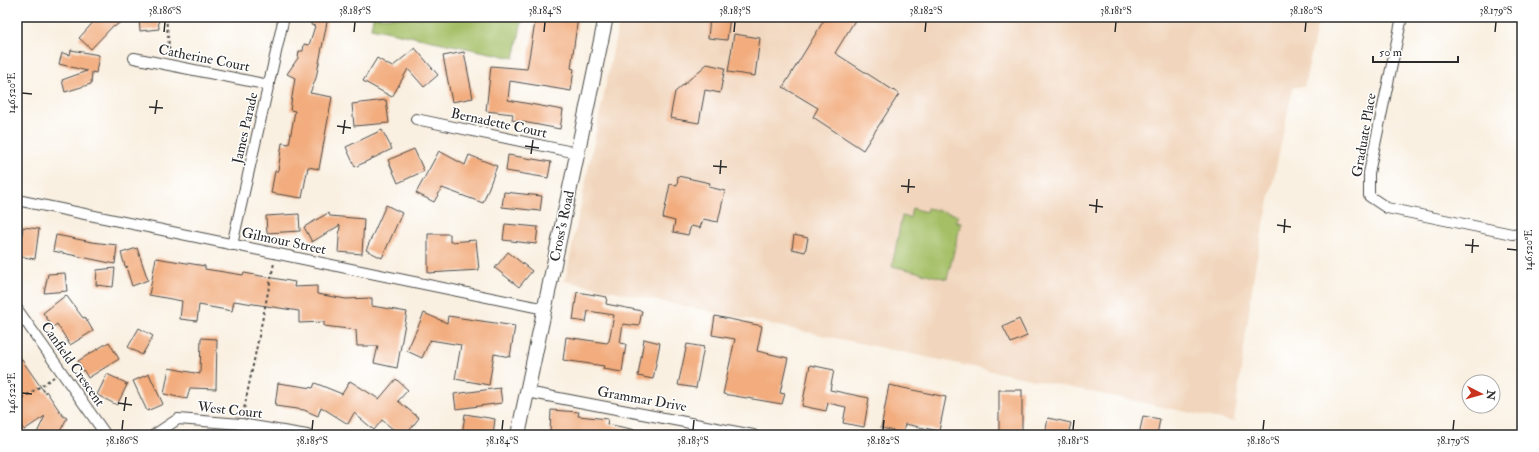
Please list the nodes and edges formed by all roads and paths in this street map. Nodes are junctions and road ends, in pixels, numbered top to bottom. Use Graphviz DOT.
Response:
graph roads {
  1 [pos="166,17"];
  2 [pos="284,17"];
  3 [pos="606,17"];
  4 [pos="1402,17"];
  5 [pos="134,58"];
  6 [pos="171,65"];
  7 [pos="269,85"];
  8 [pos="416,119"];
  9 [pos="577,153"];
  10 [pos="17,200"];
  11 [pos="1522,233"];
  12 [pos="232,245"];
  13 [pos="276,254"];
  14 [pos="17,309"];
  15 [pos="545,309"];
  16 [pos="61,372"];
  17 [pos="527,392"];
  18 [pos="17,402"];
  19 [pos="242,424"];
  20 [pos="711,430"];
  21 [pos="106,435"];
  22 [pos="154,435"];
  23 [pos="307,435"];
  24 [pos="518,435"];
  25 [pos="752,435"];
  1 -- 6 [label="path"];
  2 -- 7 [label="street, James Parade"];
  3 -- 9 [label="street, Cross's Road"];
  4 -- 11 [label="street, Graduate Place"];
  5 -- 6 [label="street, Catherine Court"];
  6 -- 7 [label="street, Catherine Court"];
  7 -- 12 [label="street, James Parade"];
  8 -- 9 [label="street, Bernadette Court"];
  9 -- 15 [label="street, Cross's Road"];
  10 -- 12 [label="street, Gilmour Street"];
  12 -- 13 [label="street, Gilmour Street"];
  13 -- 15 [label="street, Gilmour Street"];
  13 -- 19 [label="path"];
  14 -- 16 [label="street, Canfield Crescent"];
  15 -- 17 [label="street, Cross's Road"];
  16 -- 18 [label="path"];
  16 -- 21 [label="street, Canfield Crescent"];
  17 -- 20 [label="street, Grammar Drive"];
  17 -- 24 [label="street, Cross's Road"];
  19 -- 22 [label="street, West Court"];
  19 -- 23 [label="street, West Court"];
  20 -- 25 [label="street, Grammar Drive"];
}
